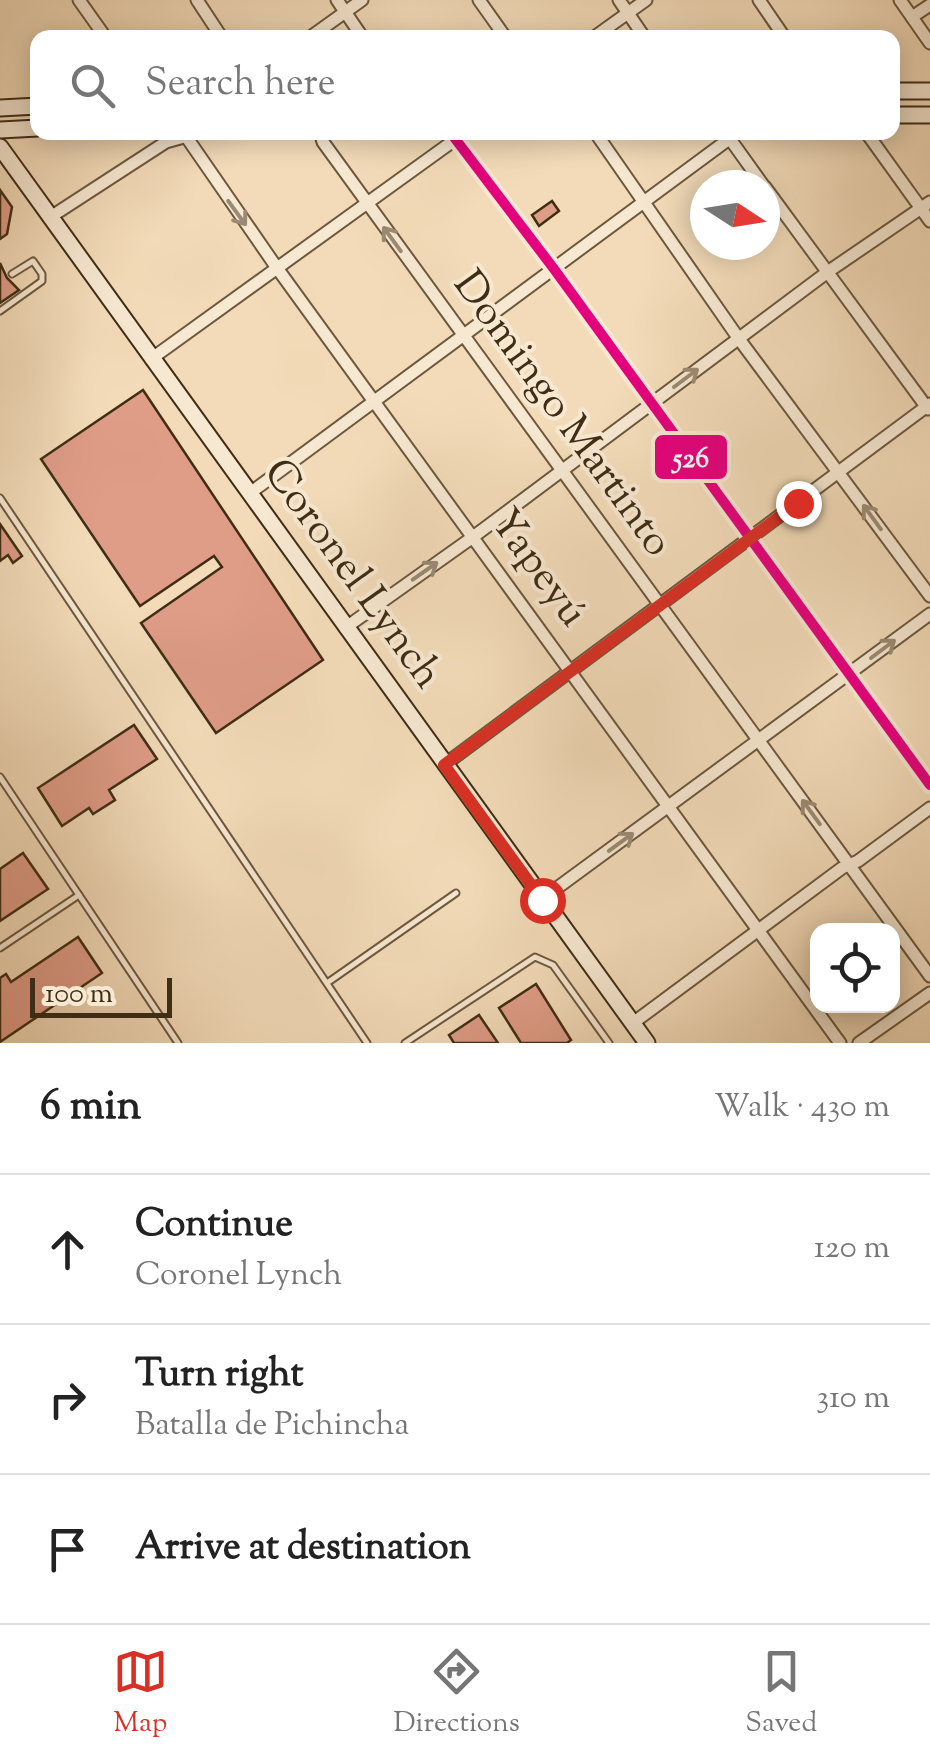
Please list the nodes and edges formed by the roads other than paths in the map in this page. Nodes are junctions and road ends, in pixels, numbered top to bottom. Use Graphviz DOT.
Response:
graph roads {
  1 [pos="79,0"];
  2 [pos="198,0"];
  3 [pos="336,0"];
  4 [pos="362,0"];
  5 [pos="480,0"];
  6 [pos="619,0"];
  7 [pos="646,0"];
  8 [pos="759,0"];
  9 [pos="900,0"];
  10 [pos="930,6"];
  11 [pos="628,12"];
  12 [pos="346,13"];
  13 [pos="912,17"];
  14 [pos="100,30"];
  15 [pos="217,30"];
  16 [pos="321,30"];
  17 [pos="358,30"];
  18 [pos="501,30"];
  19 [pos="604,30"];
  20 [pos="640,30"];
  21 [pos="780,30"];
  22 [pos="930,43"];
  23 [pos="900,91"];
  24 [pos="930,91"];
  25 [pos="30,106"];
  26 [pos="0,108"];
  27 [pos="930,114"];
  28 [pos="900,115"];
  29 [pos="30,128"];
  30 [pos="0,130"];
  31 [pos="162,140"];
  32 [pos="187,140"];
  33 [pos="322,140"];
  34 [pos="448,140"];
  35 [pos="456,140"];
  36 [pos="601,140"];
  37 [pos="722,140"];
  38 [pos="730,140"];
  39 [pos="873,140"];
  40 [pos="0,146"];
  41 [pos="752,170"];
  42 [pos="366,202"];
  43 [pos="644,203"];
  44 [pos="926,205"];
  45 [pos="780,207"];
  46 [pos="49,218"];
  47 [pos="930,221"];
  48 [pos="277,268"];
  49 [pos="554,269"];
  50 [pos="829,272"];
  51 [pos="12,274"];
  52 [pos="0,310"];
  53 [pos="464,338"];
  54 [pos="739,339"];
  55 [pos="152,359"];
  56 [pos="374,402"];
  57 [pos="651,404"];
  58 [pos="929,408"];
  59 [pos="561,472"];
  60 [pos="840,474"];
  61 [pos="250,493"];
  62 [pos="0,498"];
  63 [pos="473,537"];
  64 [pos="751,540"];
  65 [pos="930,596"];
  66 [pos="660,606"];
  67 [pos="930,614"];
  68 [pos="345,628"];
  69 [pos="571,671"];
  70 [pos="849,674"];
  71 [pos="760,741"];
  72 [pos="444,765"];
  73 [pos="0,778"];
  74 [pos="930,785"];
  75 [pos="670,807"];
  76 [pos="930,808"];
  77 [pos="850,865"];
  78 [pos="456,893"];
  79 [pos="79,895"];
  80 [pos="542,900"];
  81 [pos="759,930"];
  82 [pos="0,948"];
  83 [pos="930,976"];
  84 [pos="326,983"];
  85 [pos="930,993"];
  86 [pos="633,1023"];
  87 [pos="178,1043"];
  88 [pos="366,1043"];
  89 [pos="406,1043"];
  90 [pos="609,1043"];
  91 [pos="648,1043"];
  92 [pos="840,1043"];
  93 [pos="860,1043"];
  1 -- 14 [label="street"];
  2 -- 15 [label="street"];
  3 -- 12 [label="street"];
  4 -- 12 [label="street"];
  5 -- 18 [label="street"];
  6 -- 11 [label="street"];
  7 -- 11 [label="street"];
  8 -- 21 [label="street"];
  9 -- 13 [label="street"];
  10 -- 13 [label="street"];
  11 -- 19 [label="street"];
  11 -- 20 [label="street"];
  12 -- 16 [label="street"];
  12 -- 17 [label="street"];
  13 -- 22 [label="street"];
  23 -- 24 [label="main road"];
  25 -- 26 [label="main road"];
  27 -- 28 [label="main road"];
  29 -- 30 [label="main road"];
  31 -- 46 [label="street"];
  32 -- 48 [label="street, Yapeyú, one-way"];
  33 -- 42 [label="street, Domingo Martinto"];
  34 -- 42 [label="street"];
  35 -- 49 [label="street"];
  36 -- 43 [label="street"];
  37 -- 43 [label="street"];
  38 -- 41 [label="street"];
  39 -- 44 [label="street"];
  40 -- 46 [label="main road, Coronel Lynch"];
  42 -- 48 [label="street"];
  53 -- 42 [label="street, Domingo Martinto, one-way"];
  43 -- 49 [label="street"];
  43 -- 54 [label="street"];
  44 -- 47 [label="street"];
  44 -- 50 [label="street"];
  45 -- 50 [label="street"];
  46 -- 55 [label="main road, Coronel Lynch"];
  48 -- 55 [label="street"];
  48 -- 56 [label="street, Yapeyú"];
  49 -- 53 [label="street"];
  49 -- 57 [label="street"];
  50 -- 54 [label="street"];
  50 -- 58 [label="street"];
  51 -- 52 [label="lane"];
  53 -- 56 [label="street"];
  53 -- 59 [label="street, Domingo Martinto"];
  57 -- 54 [label="street, one-way"];
  54 -- 60 [label="street"];
  55 -- 61 [label="main road, Coronel Lynch"];
  56 -- 61 [label="street"];
  56 -- 63 [label="street, Yapeyú"];
  57 -- 59 [label="street"];
  57 -- 64 [label="street"];
  58 -- 60 [label="street"];
  59 -- 63 [label="street"];
  59 -- 66 [label="street, Domingo Martinto"];
  60 -- 64 [label="street"];
  65 -- 60 [label="street, one-way"];
  61 -- 68 [label="main road, Coronel Lynch"];
  62 -- 84 [label="lane"];
  68 -- 63 [label="street, one-way"];
  63 -- 69 [label="street, Yapeyú"];
  64 -- 66 [label="street"];
  64 -- 70 [label="street"];
  66 -- 69 [label="street"];
  66 -- 71 [label="street, Domingo Martinto"];
  70 -- 67 [label="street, one-way"];
  68 -- 72 [label="main road, Coronel Lynch"];
  69 -- 72 [label="street"];
  69 -- 75 [label="street, Yapeyú"];
  70 -- 71 [label="street"];
  70 -- 74 [label="street"];
  71 -- 75 [label="street"];
  77 -- 71 [label="street, Domingo Martinto, one-way"];
  72 -- 80 [label="main road, Coronel Lynch"];
  73 -- 79 [label="lane"];
  80 -- 75 [label="street, one-way"];
  75 -- 81 [label="street, Yapeyú"];
  76 -- 77 [label="street"];
  77 -- 81 [label="street"];
  77 -- 83 [label="street, Domingo Martinto"];
  78 -- 84 [label="lane"];
  79 -- 82 [label="lane"];
  79 -- 87 [label="lane"];
  80 -- 86 [label="main road, Coronel Lynch"];
  81 -- 86 [label="street"];
  81 -- 92 [label="street, Yapeyú"];
  84 -- 88 [label="lane"];
  85 -- 93 [label="street"];
  86 -- 91 [label="main road, Coronel Lynch"];
  89 -- 90 [label="lane"];
}
